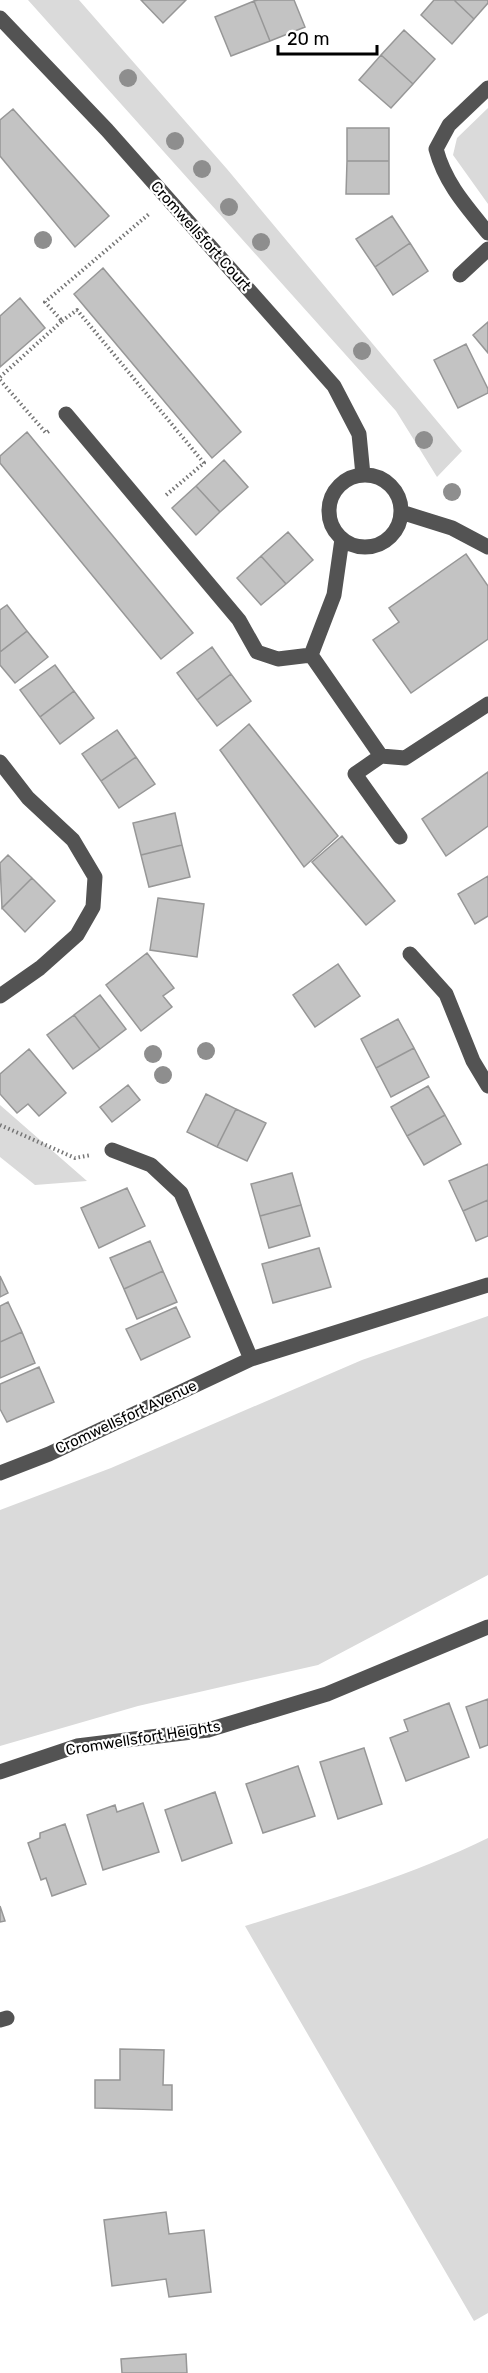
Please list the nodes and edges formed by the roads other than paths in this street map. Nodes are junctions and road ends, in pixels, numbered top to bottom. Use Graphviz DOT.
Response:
graph roads {
  1 [pos="0,18"];
  2 [pos="488,88"];
  3 [pos="488,233"];
  4 [pos="488,249"];
  5 [pos="460,275"];
  6 [pos="66,414"];
  7 [pos="363,475"];
  8 [pos="401,512"];
  9 [pos="342,539"];
  10 [pos="488,547"];
  11 [pos="311,655"];
  12 [pos="488,704"];
  13 [pos="381,756"];
  14 [pos="0,762"];
  15 [pos="400,837"];
  16 [pos="410,954"];
  17 [pos="0,996"];
  18 [pos="488,1086"];
  19 [pos="112,1150"];
  20 [pos="488,1285"];
  21 [pos="251,1359"];
  22 [pos="0,1473"];
  23 [pos="488,1627"];
  24 [pos="0,1772"];
  1 -- 7 [label="street, Cromwellsfort Court"];
  2 -- 3 [label="street"];
  4 -- 5 [label="street"];
  6 -- 11 [label="street"];
  7 -- 8 [label="street"];
  7 -- 9 [label="street"];
  8 -- 9 [label="street"];
  8 -- 10 [label="street"];
  9 -- 11 [label="street"];
  11 -- 13 [label="street"];
  12 -- 13 [label="street"];
  13 -- 15 [label="street"];
  14 -- 17 [label="street"];
  16 -- 18 [label="street"];
  19 -- 21 [label="street"];
  20 -- 21 [label="street, Cromwellsfort Avenue"];
  21 -- 22 [label="street, Cromwellsfort Avenue"];
  23 -- 24 [label="street, Cromwellsfort Heights"];
}
